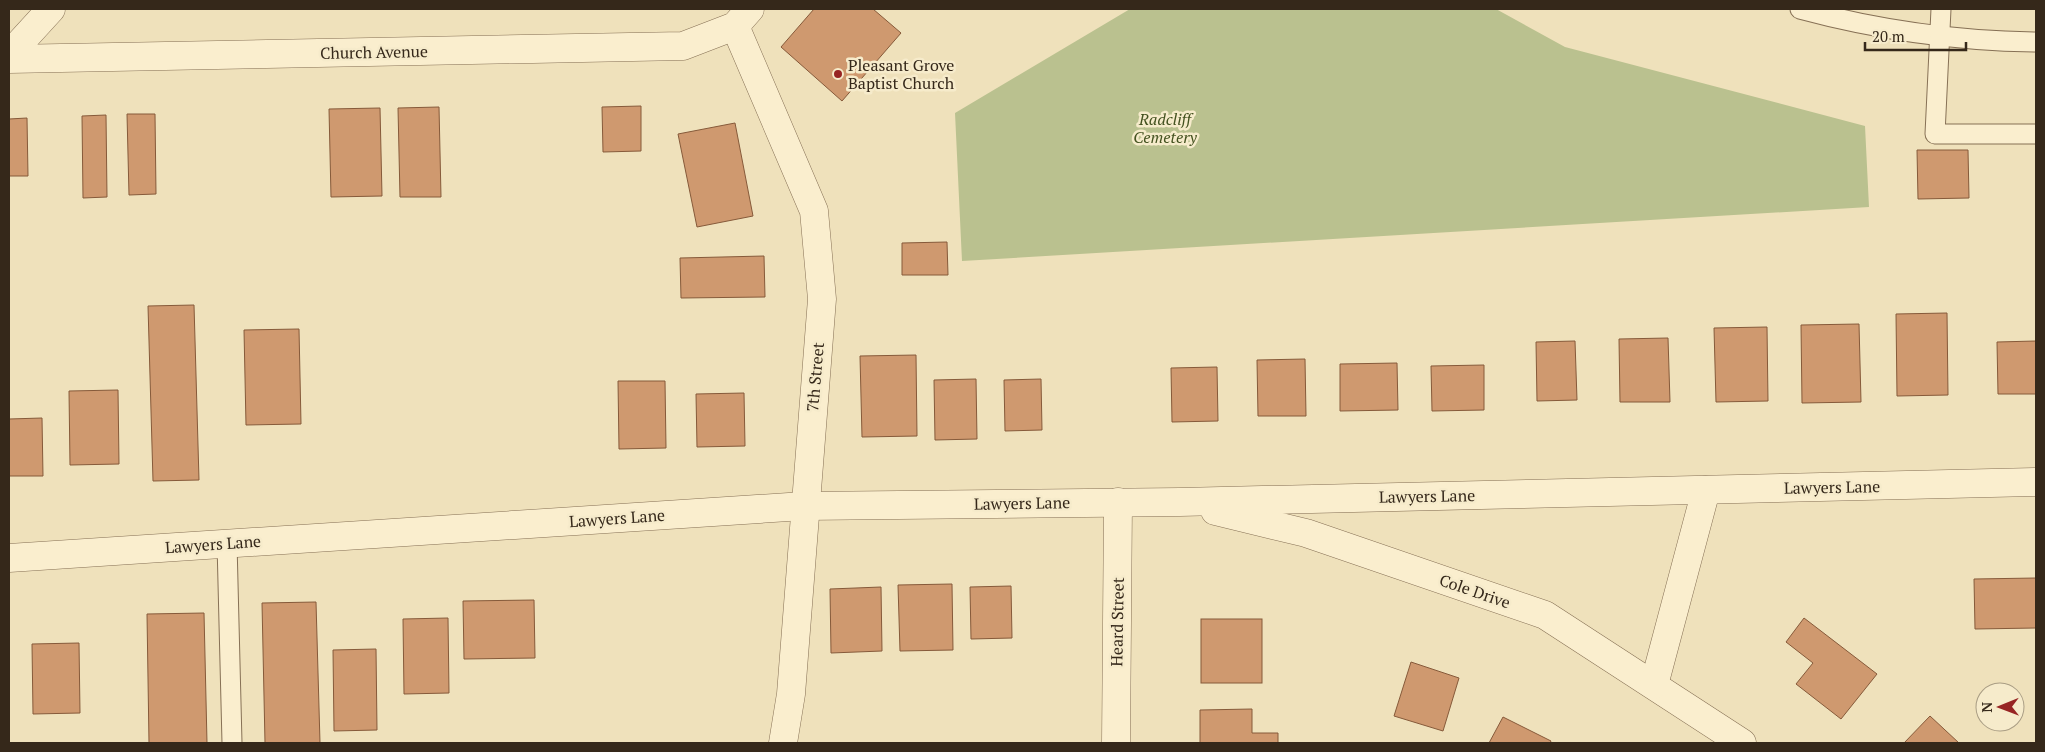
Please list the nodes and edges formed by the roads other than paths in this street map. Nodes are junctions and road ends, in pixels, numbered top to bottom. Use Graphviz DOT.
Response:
graph roads {
  1 [pos="51,9"];
  2 [pos="1800,9"];
  3 [pos="1941,9"];
  4 [pos="742,17"];
  5 [pos="1939,37"];
  6 [pos="2036,42"];
  7 [pos="9,55"];
  8 [pos="9,59"];
  9 [pos="2036,134"];
  10 [pos="2036,482"];
  11 [pos="1706,490"];
  12 [pos="1118,502"];
  13 [pos="1180,502"];
  14 [pos="804,506"];
  15 [pos="227,544"];
  16 [pos="9,558"];
  17 [pos="1654,685"];
  18 [pos="232,743"];
  19 [pos="783,743"];
  20 [pos="1116,743"];
  21 [pos="1742,743"];
  1 -- 7 [label="street"];
  2 -- 5 [label="lane"];
  3 -- 5 [label="lane"];
  4 -- 8 [label="street, Church Avenue"];
  4 -- 14 [label="street, 7th Street"];
  5 -- 6 [label="lane"];
  5 -- 9 [label="lane"];
  10 -- 11 [label="street, Lawyers Lane"];
  11 -- 13 [label="street, Lawyers Lane"];
  11 -- 17 [label="street"];
  12 -- 13 [label="street, Lawyers Lane"];
  12 -- 14 [label="street, Lawyers Lane"];
  12 -- 20 [label="street, Heard Street"];
  13 -- 17 [label="street, Cole Drive"];
  14 -- 15 [label="street, Lawyers Lane"];
  14 -- 19 [label="street, 7th Street"];
  15 -- 16 [label="street, Lawyers Lane"];
  15 -- 18 [label="lane"];
  17 -- 21 [label="street, Cole Drive"];
}
